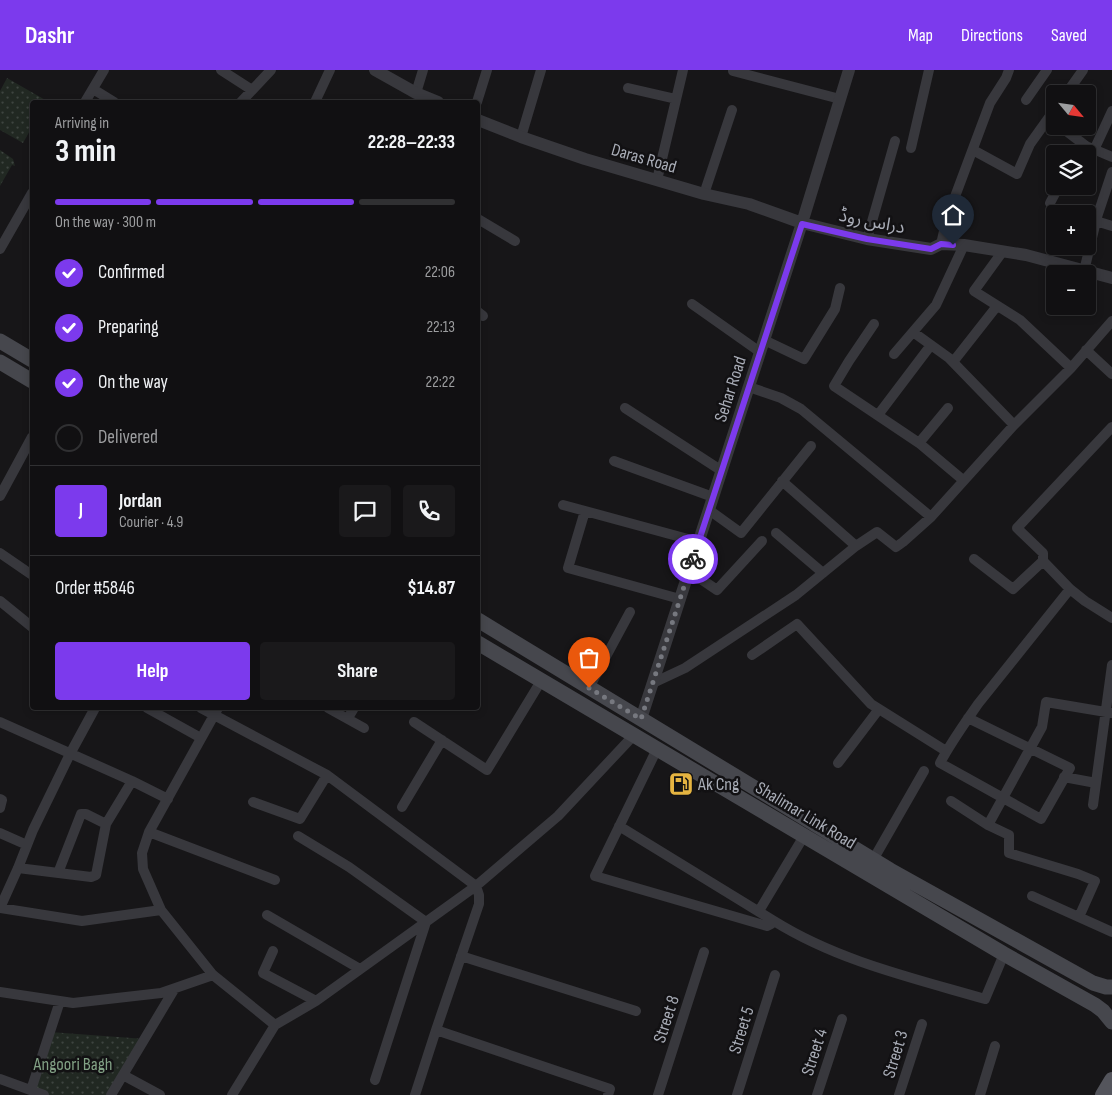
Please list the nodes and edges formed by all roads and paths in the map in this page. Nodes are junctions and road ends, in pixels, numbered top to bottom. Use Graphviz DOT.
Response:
graph roads {
  1 [pos="104,70"];
  2 [pos="221,70"];
  3 [pos="271,70"];
  4 [pos="330,70"];
  5 [pos="375,70"];
  6 [pos="423,70"];
  7 [pos="487,70"];
  8 [pos="541,70"];
  9 [pos="683,70"];
  10 [pos="849,70"];
  11 [pos="929,70"];
  12 [pos="1009,70"];
  13 [pos="1047,70"];
  14 [pos="1083,70"];
  15 [pos="733,71"];
  16 [pos="395,75"];
  17 [pos="1072,85"];
  18 [pos="628,88"];
  19 [pos="93,89"];
  20 [pos="252,90"];
  21 [pos="416,92"];
  22 [pos="840,99"];
  23 [pos="86,100"];
  24 [pos="111,100"];
  25 [pos="243,100"];
  26 [pos="315,100"];
  27 [pos="431,100"];
  28 [pos="478,100"];
  29 [pos="676,100"];
  30 [pos="1026,100"];
  31 [pos="732,110"];
  32 [pos="1112,111"];
  33 [pos="480,121"];
  34 [pos="1046,122"];
  35 [pos="1071,135"];
  36 [pos="521,137"];
  37 [pos="895,141"];
  38 [pos="1081,142"];
  39 [pos="1080,145"];
  40 [pos="1086,145"];
  41 [pos="1096,146"];
  42 [pos="911,148"];
  43 [pos="973,150"];
  44 [pos="1096,151"];
  45 [pos="1112,157"];
  46 [pos="1112,172"];
  47 [pos="657,180"];
  48 [pos="704,194"];
  49 [pos="1054,195"];
  50 [pos="30,196"];
  51 [pos="1050,204"];
  52 [pos="480,220"];
  53 [pos="1096,221"];
  54 [pos="802,224"];
  55 [pos="1112,226"];
  56 [pos="867,239"];
  57 [pos="515,241"];
  58 [pos="941,244"];
  59 [pos="964,245"];
  60 [pos="0,249"];
  61 [pos="1003,251"];
  62 [pos="1062,265"];
  63 [pos="1096,274"];
  64 [pos="1112,278"];
  65 [pos="840,288"];
  66 [pos="692,304"];
  67 [pos="997,306"];
  68 [pos="1112,321"];
  69 [pos="874,324"];
  70 [pos="913,332"];
  71 [pos="764,340"];
  72 [pos="0,341"];
  73 [pos="930,345"];
  74 [pos="1086,350"];
  75 [pos="760,352"];
  76 [pos="894,354"];
  77 [pos="30,359"];
  78 [pos="0,362"];
  79 [pos="953,362"];
  80 [pos="1071,368"];
  81 [pos="1112,374"];
  82 [pos="30,380"];
  83 [pos="749,387"];
  84 [pos="626,408"];
  85 [pos="948,408"];
  86 [pos="878,415"];
  87 [pos="1014,425"];
  88 [pos="1112,427"];
  89 [pos="30,441"];
  90 [pos="919,443"];
  91 [pos="811,446"];
  92 [pos="614,461"];
  93 [pos="722,471"];
  94 [pos="963,480"];
  95 [pos="782,481"];
  96 [pos="0,496"];
  97 [pos="713,497"];
  98 [pos="563,505"];
  99 [pos="709,510"];
  100 [pos="585,511"];
  101 [pos="931,516"];
  102 [pos="776,533"];
  103 [pos="762,540"];
  104 [pos="698,542"];
  105 [pos="856,546"];
  106 [pos="0,553"];
  107 [pos="974,559"];
  108 [pos="1043,561"];
  109 [pos="689,571"];
  110 [pos="823,573"];
  111 [pos="30,574"];
  112 [pos="1070,588"];
  113 [pos="680,599"];
  114 [pos="0,601"];
  115 [pos="630,612"];
  116 [pos="1112,618"];
  117 [pos="480,621"];
  118 [pos="30,625"];
  119 [pos="480,644"];
  120 [pos="752,655"];
  121 [pos="1112,665"];
  122 [pos="541,681"];
  123 [pos="653,683"];
  124 [pos="589,688"];
  125 [pos="878,708"];
  126 [pos="94,710"];
  127 [pos="151,710"];
  128 [pos="332,710"];
  129 [pos="353,710"];
  130 [pos="216,711"];
  131 [pos="1108,712"];
  132 [pos="348,718"];
  133 [pos="968,718"];
  134 [pos="641,719"];
  135 [pos="0,722"];
  136 [pos="414,722"];
  137 [pos="364,728"];
  138 [pos="634,735"];
  139 [pos="201,738"];
  140 [pos="442,740"];
  141 [pos="1030,748"];
  142 [pos="657,749"];
  143 [pos="946,751"];
  144 [pos="70,754"];
  145 [pos="838,763"];
  146 [pos="924,771"];
  147 [pos="326,775"];
  148 [pos="1064,777"];
  149 [pos="132,781"];
  150 [pos="1096,783"];
  151 [pos="1003,798"];
  152 [pos="0,799"];
  153 [pos="168,799"];
  154 [pos="951,801"];
  155 [pos="253,802"];
  156 [pos="1093,805"];
  157 [pos="402,807"];
  158 [pos="0,808"];
  159 [pos="106,824"];
  160 [pos="988,825"];
  161 [pos="619,826"];
  162 [pos="0,832"];
  163 [pos="149,832"];
  164 [pos="298,836"];
  165 [pos="804,836"];
  166 [pos="27,845"];
  167 [pos="834,845"];
  168 [pos="873,860"];
  169 [pos="18,868"];
  170 [pos="58,872"];
  171 [pos="276,880"];
  172 [pos="476,886"];
  173 [pos="1032,896"];
  174 [pos="0,908"];
  175 [pos="161,910"];
  176 [pos="759,911"];
  177 [pos="267,914"];
  178 [pos="1079,917"];
  179 [pos="774,921"];
  180 [pos="426,922"];
  181 [pos="1112,932"];
  182 [pos="273,950"];
  183 [pos="704,952"];
  184 [pos="1004,954"];
  185 [pos="461,956"];
  186 [pos="360,969"];
  187 [pos="213,975"];
  188 [pos="775,975"];
  189 [pos="1112,987"];
  190 [pos="175,988"];
  191 [pos="0,992"];
  192 [pos="316,1000"];
  193 [pos="60,1001"];
  194 [pos="636,1011"];
  195 [pos="842,1019"];
  196 [pos="1112,1022"];
  197 [pos="922,1024"];
  198 [pos="275,1025"];
  199 [pos="436,1030"];
  200 [pos="995,1046"];
  201 [pos="124,1075"];
  202 [pos="0,1078"];
  203 [pos="376,1080"];
  204 [pos="1112,1080"];
  205 [pos="31,1090"];
  206 [pos="44,1095"];
  207 [pos="112,1095"];
  208 [pos="160,1095"];
  209 [pos="232,1095"];
  210 [pos="415,1095"];
  211 [pos="608,1095"];
  212 [pos="658,1095"];
  213 [pos="737,1095"];
  214 [pos="817,1095"];
  215 [pos="899,1095"];
  216 [pos="980,1095"];
  217 [pos="1103,1095"];
  1 -- 19 [label="street"];
  2 -- 20 [label="street"];
  3 -- 20 [label="street"];
  4 -- 26 [label="street"];
  5 -- 16 [label="street"];
  6 -- 21 [label="street"];
  7 -- 28 [label="street"];
  8 -- 36 [label="street"];
  9 -- 29 [label="street"];
  10 -- 22 [label="street, Sehar Road"];
  11 -- 42 [label="street"];
  12 -- 43 [label="street"];
  13 -- 30 [label="street"];
  14 -- 17 [label="street"];
  15 -- 22 [label="street"];
  16 -- 21 [label="street"];
  18 -- 29 [label="street"];
  19 -- 23 [label="street"];
  19 -- 24 [label="street"];
  20 -- 25 [label="street"];
  21 -- 27 [label="street"];
  22 -- 54 [label="street, Sehar Road"];
  29 -- 47 [label="street"];
  31 -- 48 [label="street"];
  32 -- 41 [label="street"];
  33 -- 36 [label="street, Daras Road"];
  34 -- 43 [label="street"];
  35 -- 38 [label="street"];
  36 -- 47 [label="street, Daras Road"];
  37 -- 56 [label="street"];
  38 -- 39 [label="street"];
  38 -- 40 [label="street"];
  43 -- 58 [label="street"];
  44 -- 45 [label="street"];
  46 -- 53 [label="street"];
  47 -- 48 [label="street, Daras Road"];
  48 -- 54 [label="street, Daras Road"];
  49 -- 51 [label="street"];
  50 -- 60 [label="street"];
  52 -- 57 [label="street"];
  53 -- 55 [label="street"];
  54 -- 56 [label="street, دراس روڈ"];
  54 -- 71 [label="street, Sehar Road"];
  56 -- 58 [label="street, دراس روڈ"];
  58 -- 59 [label="street, دراس روڈ"];
  59 -- 61 [label="street, دراس روڈ"];
  59 -- 70 [label="street"];
  61 -- 62 [label="street, دراس روڈ"];
  61 -- 67 [label="street"];
  63 -- 64 [label="street, دراس روڈ"];
  65 -- 71 [label="street"];
  66 -- 75 [label="street"];
  67 -- 79 [label="street"];
  67 -- 80 [label="street"];
  68 -- 74 [label="street"];
  69 -- 86 [label="street"];
  70 -- 73 [label="street"];
  70 -- 76 [label="street"];
  71 -- 75 [label="street, Sehar Road"];
  72 -- 77 [label="main road"];
  73 -- 79 [label="street"];
  73 -- 86 [label="street"];
  74 -- 80 [label="street"];
  74 -- 81 [label="street"];
  75 -- 83 [label="street, Sehar Road"];
  78 -- 82 [label="main road"];
  79 -- 87 [label="street"];
  80 -- 87 [label="street"];
  83 -- 93 [label="street, Sehar Road"];
  83 -- 101 [label="street"];
  84 -- 93 [label="street"];
  85 -- 90 [label="street"];
  86 -- 90 [label="street"];
  87 -- 94 [label="street"];
  88 -- 108 [label="street"];
  89 -- 96 [label="street"];
  90 -- 94 [label="street"];
  91 -- 95 [label="street"];
  92 -- 97 [label="street"];
  93 -- 97 [label="street, Sehar Road"];
  94 -- 101 [label="street"];
  95 -- 99 [label="street"];
  95 -- 105 [label="street"];
  97 -- 99 [label="street, Sehar Road"];
  98 -- 100 [label="street"];
  99 -- 104 [label="street, Sehar Road"];
  100 -- 104 [label="street"];
  100 -- 113 [label="street"];
  101 -- 105 [label="street"];
  102 -- 110 [label="street"];
  103 -- 109 [label="street"];
  104 -- 109 [label="street, Sehar Road"];
  105 -- 110 [label="street"];
  106 -- 111 [label="street"];
  107 -- 108 [label="street"];
  108 -- 112 [label="street"];
  109 -- 113 [label="street, Sehar Road"];
  110 -- 123 [label="street"];
  112 -- 116 [label="street"];
  112 -- 133 [label="street"];
  113 -- 123 [label="street, Sehar Road"];
  114 -- 118 [label="street"];
  115 -- 124 [label="street"];
  117 -- 124 [label="main road, Shalimar Link Road"];
  119 -- 122 [label="main road, Shalimar Link Road"];
  120 -- 125 [label="street"];
  121 -- 131 [label="street"];
  122 -- 138 [label="main road, Shalimar Link Road"];
  122 -- 140 [label="street"];
  123 -- 134 [label="street, Sehar Road"];
  124 -- 134 [label="main road, Shalimar Link Road"];
  125 -- 143 [label="street"];
  125 -- 145 [label="street"];
  126 -- 144 [label="street"];
  127 -- 139 [label="street"];
  128 -- 132 [label="street"];
  129 -- 132 [label="street"];
  130 -- 139 [label="street"];
  130 -- 147 [label="street"];
  131 -- 141 [label="street"];
  131 -- 150 [label="street"];
  132 -- 137 [label="street"];
  133 -- 141 [label="street"];
  133 -- 143 [label="street"];
  134 -- 167 [label="main road, Shalimar Link Road"];
  135 -- 144 [label="street"];
  136 -- 140 [label="street"];
  138 -- 142 [label="main road, Shalimar Link Road"];
  138 -- 172 [label="street"];
  139 -- 153 [label="street"];
  140 -- 157 [label="street"];
  141 -- 148 [label="street"];
  141 -- 151 [label="street"];
  142 -- 161 [label="street"];
  142 -- 165 [label="main road, Shalimar Link Road"];
  143 -- 151 [label="street"];
  144 -- 149 [label="street"];
  144 -- 166 [label="street"];
  146 -- 168 [label="street"];
  147 -- 155 [label="street"];
  147 -- 172 [label="street"];
  148 -- 150 [label="street"];
  148 -- 151 [label="street"];
  149 -- 153 [label="street"];
  149 -- 159 [label="street"];
  150 -- 156 [label="street"];
  151 -- 160 [label="street"];
  152 -- 158 [label="street"];
  153 -- 163 [label="street"];
  154 -- 160 [label="street"];
  159 -- 170 [label="street"];
  159 -- 170 [label="street"];
  160 -- 178 [label="street"];
  161 -- 176 [label="street"];
  161 -- 179 [label="street"];
  162 -- 166 [label="street"];
  163 -- 171 [label="street"];
  163 -- 175 [label="street"];
  164 -- 180 [label="street"];
  165 -- 167 [label="main road, Shalimar Link Road"];
  165 -- 176 [label="street"];
  166 -- 169 [label="street"];
  167 -- 168 [label="main road, Shalimar Link Road"];
  167 -- 184 [label="main road, Shalimar Link Road"];
  168 -- 189 [label="main road, Shalimar Link Road"];
  169 -- 170 [label="street"];
  169 -- 174 [label="street"];
  172 -- 180 [label="street"];
  172 -- 185 [label="street"];
  173 -- 178 [label="street"];
  174 -- 175 [label="street"];
  175 -- 187 [label="street"];
  176 -- 179 [label="street"];
  177 -- 186 [label="street"];
  178 -- 181 [label="street"];
  179 -- 184 [label="street"];
  180 -- 186 [label="street"];
  180 -- 203 [label="street"];
  182 -- 192 [label="street"];
  183 -- 212 [label="street, Street 8"];
  184 -- 196 [label="main road, Shalimar Link Road"];
  185 -- 194 [label="street"];
  185 -- 199 [label="street"];
  186 -- 192 [label="street"];
  187 -- 190 [label="street"];
  187 -- 198 [label="street"];
  188 -- 213 [label="street, Street 5"];
  190 -- 193 [label="street"];
  190 -- 201 [label="street"];
  191 -- 193 [label="street"];
  192 -- 198 [label="street"];
  193 -- 205 [label="street"];
  195 -- 214 [label="street, Street 4"];
  197 -- 215 [label="street, Street 3"];
  198 -- 209 [label="street"];
  199 -- 210 [label="street"];
  199 -- 211 [label="street"];
  200 -- 216 [label="street"];
  201 -- 207 [label="street"];
  201 -- 208 [label="street"];
  202 -- 205 [label="street"];
  204 -- 217 [label="main road"];
  205 -- 206 [label="street"];
}
